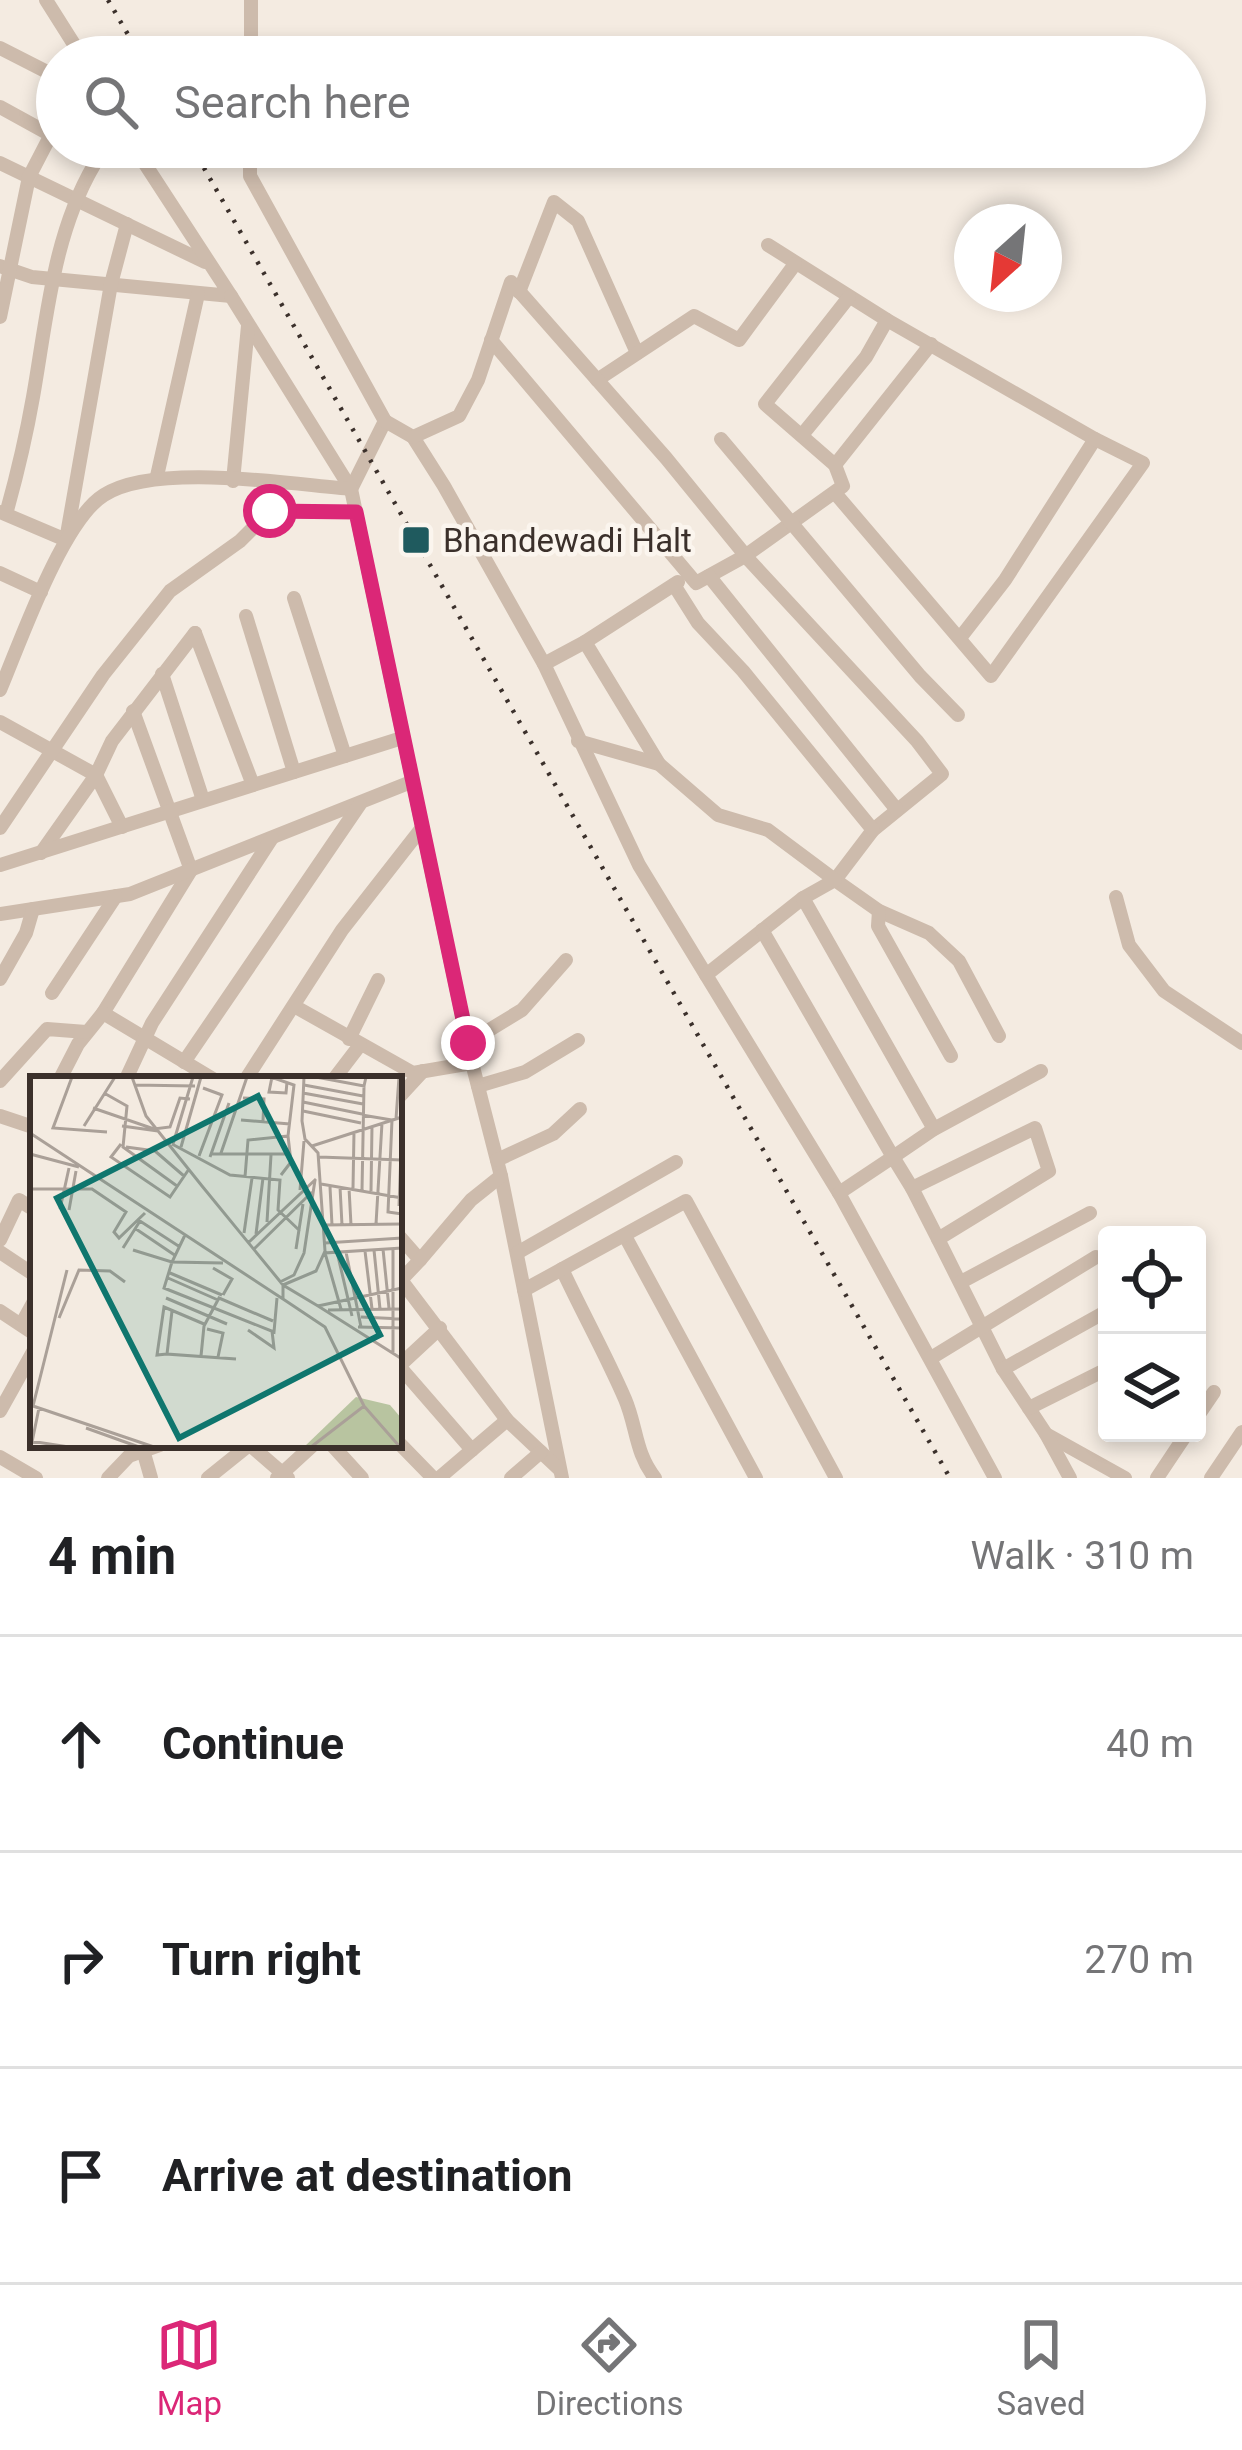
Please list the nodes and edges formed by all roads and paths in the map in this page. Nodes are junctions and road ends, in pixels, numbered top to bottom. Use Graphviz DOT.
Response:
graph roads {
  1 [pos="46,0"];
  2 [pos="251,0"];
  3 [pos="69,36"];
  4 [pos="251,36"];
  5 [pos="0,48"];
  6 [pos="36,66"];
  7 [pos="0,107"];
  8 [pos="36,122"];
  9 [pos="0,163"];
  10 [pos="36,164"];
  11 [pos="92,168"];
  12 [pos="148,168"];
  13 [pos="250,168"];
  14 [pos="29,177"];
  15 [pos="74,198"];
  16 [pos="128,224"];
  17 [pos="768,245"];
  18 [pos="210,264"];
  19 [pos="795,264"];
  20 [pos="5,268"];
  21 [pos="52,278"];
  22 [pos="111,284"];
  23 [pos="519,292"];
  24 [pos="198,294"];
  25 [pos="231,296"];
  26 [pos="849,297"];
  27 [pos="0,317"];
  28 [pos="887,320"];
  29 [pos="248,326"];
  30 [pos="491,340"];
  31 [pos="931,344"];
  32 [pos="637,353"];
  33 [pos="597,380"];
  34 [pos="385,421"];
  35 [pos="802,435"];
  36 [pos="413,437"];
  37 [pos="722,439"];
  38 [pos="1095,439"];
  39 [pos="835,465"];
  40 [pos="157,476"];
  41 [pos="233,481"];
  42 [pos="352,490"];
  43 [pos="836,493"];
  44 [pos="356,512"];
  45 [pos="3,513"];
  46 [pos="791,521"];
  47 [pos="66,540"];
  48 [pos="745,556"];
  49 [pos="0,573"];
  50 [pos="690,576"];
  51 [pos="709,576"];
  52 [pos="674,585"];
  53 [pos="41,592"];
  54 [pos="294,598"];
  55 [pos="246,616"];
  56 [pos="960,638"];
  57 [pos="585,642"];
  58 [pos="544,664"];
  59 [pos="163,674"];
  60 [pos="2,683"];
  61 [pos="133,711"];
  62 [pos="958,715"];
  63 [pos="0,722"];
  64 [pos="402,738"];
  65 [pos="578,740"];
  66 [pos="51,752"];
  67 [pos="345,756"];
  68 [pos="659,764"];
  69 [pos="294,772"];
  70 [pos="96,775"];
  71 [pos="411,782"];
  72 [pos="253,785"];
  73 [pos="203,800"];
  74 [pos="362,802"];
  75 [pos="898,810"];
  76 [pos="171,811"];
  77 [pos="122,827"];
  78 [pos="0,828"];
  79 [pos="421,829"];
  80 [pos="873,830"];
  81 [pos="272,838"];
  82 [pos="41,853"];
  83 [pos="0,865"];
  84 [pos="190,870"];
  85 [pos="835,880"];
  86 [pos="116,896"];
  87 [pos="1116,897"];
  88 [pos="803,898"];
  89 [pos="33,909"];
  90 [pos="879,911"];
  91 [pos="0,914"];
  92 [pos="763,930"];
  93 [pos="566,960"];
  94 [pos="706,975"];
  95 [pos="0,980"];
  96 [pos="378,980"];
  97 [pos="52,993"];
  98 [pos="294,1006"];
  99 [pos="104,1013"];
  100 [pos="86,1032"];
  101 [pos="999,1036"];
  102 [pos="578,1040"];
  103 [pos="146,1041"];
  104 [pos="355,1042"];
  105 [pos="1242,1042"];
  106 [pos="468,1043"];
  107 [pos="951,1056"];
  108 [pos="184,1062"];
  109 [pos="472,1063"];
  110 [pos="423,1071"];
  111 [pos="1041,1071"];
  112 [pos="62,1076"];
  113 [pos="128,1076"];
  114 [pos="208,1076"];
  115 [pos="248,1076"];
  116 [pos="336,1076"];
  117 [pos="0,1081"];
  118 [pos="478,1086"];
  119 [pos="402,1094"];
  120 [pos="580,1108"];
  121 [pos="934,1129"];
  122 [pos="892,1157"];
  123 [pos="497,1160"];
  124 [pos="676,1162"];
  125 [pos="501,1176"];
  126 [pos="912,1188"];
  127 [pos="839,1192"];
  128 [pos="30,1207"];
  129 [pos="1090,1213"];
  130 [pos="625,1236"];
  131 [pos="402,1239"];
  132 [pos="938,1239"];
  133 [pos="0,1240"];
  134 [pos="0,1252"];
  135 [pos="517,1253"];
  136 [pos="1096,1257"];
  137 [pos="420,1260"];
  138 [pos="562,1269"];
  139 [pos="30,1272"];
  140 [pos="402,1279"];
  141 [pos="961,1282"];
  142 [pos="402,1283"];
  143 [pos="524,1290"];
  144 [pos="0,1310"];
  145 [pos="1098,1316"];
  146 [pos="27,1328"];
  147 [pos="440,1328"];
  148 [pos="984,1328"];
  149 [pos="30,1357"];
  150 [pos="931,1358"];
  151 [pos="402,1363"];
  152 [pos="402,1369"];
  153 [pos="1004,1369"];
  154 [pos="1098,1374"];
  155 [pos="1214,1392"];
  156 [pos="1206,1404"];
  157 [pos="1029,1408"];
  158 [pos="0,1411"];
  159 [pos="506,1420"];
  160 [pos="1242,1432"];
  161 [pos="1046,1434"];
  162 [pos="1181,1442"];
  163 [pos="402,1446"];
  164 [pos="246,1448"];
  165 [pos="253,1448"];
  166 [pos="311,1448"];
  167 [pos="335,1448"];
  168 [pos="143,1449"];
  169 [pos="472,1450"];
  170 [pos="541,1452"];
  171 [pos="0,1457"];
  172 [pos="561,1474"];
  173 [pos="283,1476"];
  174 [pos="36,1478"];
  175 [pos="108,1478"];
  176 [pos="151,1478"];
  177 [pos="208,1478"];
  178 [pos="362,1478"];
  179 [pos="436,1478"];
  180 [pos="511,1478"];
  181 [pos="655,1478"];
  182 [pos="756,1478"];
  183 [pos="836,1478"];
  184 [pos="995,1478"];
  185 [pos="1070,1478"];
  186 [pos="1125,1478"];
  187 [pos="1157,1478"];
  188 [pos="1211,1478"];
  1 -- 3 [label="street"];
  2 -- 4 [label="street"];
  5 -- 6 [label="street"];
  7 -- 8 [label="street"];
  9 -- 14 [label="street"];
  10 -- 14 [label="street"];
  11 -- 15 [label="street"];
  12 -- 18 [label="street"];
  13 -- 34 [label="street"];
  14 -- 15 [label="street"];
  14 -- 20 [label="street"];
  15 -- 16 [label="street"];
  15 -- 21 [label="street"];
  16 -- 18 [label="street"];
  16 -- 22 [label="street"];
  17 -- 19 [label="street"];
  18 -- 25 [label="street"];
  19 -- 26 [label="street"];
  19 -- 32 [label="street"];
  20 -- 21 [label="street"];
  20 -- 27 [label="street"];
  21 -- 22 [label="street"];
  21 -- 45 [label="street"];
  22 -- 25 [label="street"];
  22 -- 47 [label="street"];
  23 -- 30 [label="street"];
  23 -- 32 [label="street"];
  23 -- 33 [label="street"];
  24 -- 40 [label="street"];
  25 -- 29 [label="street"];
  26 -- 28 [label="street"];
  26 -- 35 [label="street"];
  28 -- 31 [label="street"];
  28 -- 35 [label="street"];
  29 -- 41 [label="street"];
  29 -- 42 [label="street"];
  30 -- 36 [label="street"];
  30 -- 50 [label="street"];
  31 -- 38 [label="street"];
  31 -- 39 [label="street"];
  32 -- 33 [label="street"];
  33 -- 48 [label="street"];
  34 -- 36 [label="street"];
  34 -- 42 [label="street"];
  35 -- 39 [label="street"];
  36 -- 58 [label="street"];
  37 -- 46 [label="street"];
  38 -- 56 [label="street"];
  38 -- 56 [label="street"];
  39 -- 43 [label="street"];
  40 -- 41 [label="street"];
  40 -- 47 [label="street"];
  41 -- 42 [label="street"];
  42 -- 44 [label="street"];
  43 -- 46 [label="street"];
  43 -- 56 [label="street"];
  44 -- 64 [label="street"];
  44 -- 66 [label="street"];
  45 -- 47 [label="street"];
  46 -- 48 [label="street"];
  46 -- 62 [label="street"];
  47 -- 53 [label="street"];
  48 -- 51 [label="street"];
  48 -- 75 [label="street"];
  49 -- 53 [label="street"];
  50 -- 51 [label="street"];
  50 -- 52 [label="street"];
  51 -- 75 [label="street"];
  52 -- 57 [label="street"];
  52 -- 80 [label="street"];
  53 -- 60 [label="street"];
  54 -- 67 [label="street"];
  55 -- 69 [label="street"];
  57 -- 58 [label="street"];
  57 -- 68 [label="street"];
  58 -- 65 [label="street"];
  59 -- 61 [label="street"];
  59 -- 72 [label="street"];
  59 -- 73 [label="street"];
  61 -- 70 [label="street"];
  61 -- 76 [label="street"];
  63 -- 66 [label="street"];
  64 -- 67 [label="street"];
  64 -- 71 [label="street"];
  65 -- 68 [label="street"];
  65 -- 94 [label="street"];
  66 -- 70 [label="street"];
  66 -- 78 [label="street"];
  67 -- 69 [label="street"];
  68 -- 85 [label="street"];
  69 -- 72 [label="street"];
  70 -- 77 [label="street"];
  70 -- 82 [label="street"];
  71 -- 74 [label="street"];
  71 -- 79 [label="street"];
  72 -- 73 [label="street"];
  73 -- 76 [label="street"];
  74 -- 81 [label="street"];
  74 -- 108 [label="street"];
  75 -- 80 [label="street"];
  76 -- 77 [label="street"];
  76 -- 84 [label="street"];
  77 -- 82 [label="street"];
  79 -- 98 [label="street"];
  79 -- 106 [label="street"];
  80 -- 85 [label="street"];
  81 -- 84 [label="street"];
  81 -- 103 [label="street"];
  82 -- 83 [label="street"];
  84 -- 86 [label="street"];
  84 -- 99 [label="street"];
  85 -- 88 [label="street"];
  85 -- 90 [label="street"];
  86 -- 89 [label="street"];
  86 -- 97 [label="street"];
  87 -- 105 [label="street"];
  88 -- 92 [label="street"];
  88 -- 121 [label="street"];
  89 -- 91 [label="street"];
  89 -- 95 [label="street"];
  90 -- 101 [label="street"];
  90 -- 107 [label="street"];
  92 -- 94 [label="street"];
  92 -- 122 [label="street"];
  93 -- 106 [label="street"];
  94 -- 127 [label="street"];
  96 -- 104 [label="street"];
  98 -- 104 [label="street"];
  98 -- 115 [label="street"];
  99 -- 100 [label="street"];
  99 -- 103 [label="street"];
  100 -- 112 [label="street"];
  100 -- 117 [label="street"];
  102 -- 118 [label="street"];
  103 -- 108 [label="street"];
  103 -- 113 [label="street"];
  104 -- 110 [label="street"];
  104 -- 116 [label="street"];
  106 -- 109 [label="street"];
  108 -- 114 [label="street"];
  109 -- 110 [label="street"];
  109 -- 118 [label="street"];
  110 -- 119 [label="street"];
  111 -- 121 [label="street"];
  118 -- 123 [label="street"];
  120 -- 123 [label="street"];
  121 -- 122 [label="street"];
  122 -- 126 [label="street"];
  122 -- 127 [label="street"];
  123 -- 125 [label="street"];
  124 -- 135 [label="street"];
  125 -- 135 [label="street"];
  125 -- 137 [label="street"];
  126 -- 132 [label="street"];
  126 -- 132 [label="street"];
  127 -- 150 [label="street"];
  128 -- 133 [label="street"];
  129 -- 141 [label="street"];
  130 -- 138 [label="street"];
  130 -- 182 [label="street"];
  130 -- 183 [label="street"];
  131 -- 137 [label="street"];
  132 -- 141 [label="street"];
  134 -- 139 [label="street"];
  135 -- 143 [label="street"];
  136 -- 148 [label="street"];
  137 -- 140 [label="street"];
  138 -- 143 [label="street"];
  138 -- 181 [label="street"];
  141 -- 148 [label="street"];
  142 -- 147 [label="street"];
  143 -- 172 [label="street"];
  144 -- 146 [label="street"];
  145 -- 153 [label="street"];
  147 -- 151 [label="street"];
  147 -- 159 [label="street"];
  148 -- 150 [label="street"];
  148 -- 153 [label="street"];
  149 -- 158 [label="street"];
  150 -- 184 [label="street"];
  152 -- 169 [label="street"];
  153 -- 157 [label="street"];
  154 -- 157 [label="street"];
  155 -- 156 [label="street"];
  157 -- 161 [label="street"];
  159 -- 169 [label="street"];
  159 -- 170 [label="street"];
  160 -- 188 [label="street"];
  161 -- 185 [label="street"];
  161 -- 186 [label="street"];
  162 -- 187 [label="street"];
  163 -- 179 [label="street"];
  164 -- 177 [label="street"];
  165 -- 173 [label="street"];
  166 -- 173 [label="street"];
  167 -- 178 [label="street"];
  168 -- 175 [label="street"];
  168 -- 176 [label="street"];
  169 -- 179 [label="street"];
  170 -- 172 [label="street"];
  170 -- 180 [label="street"];
  171 -- 174 [label="street"];
}
